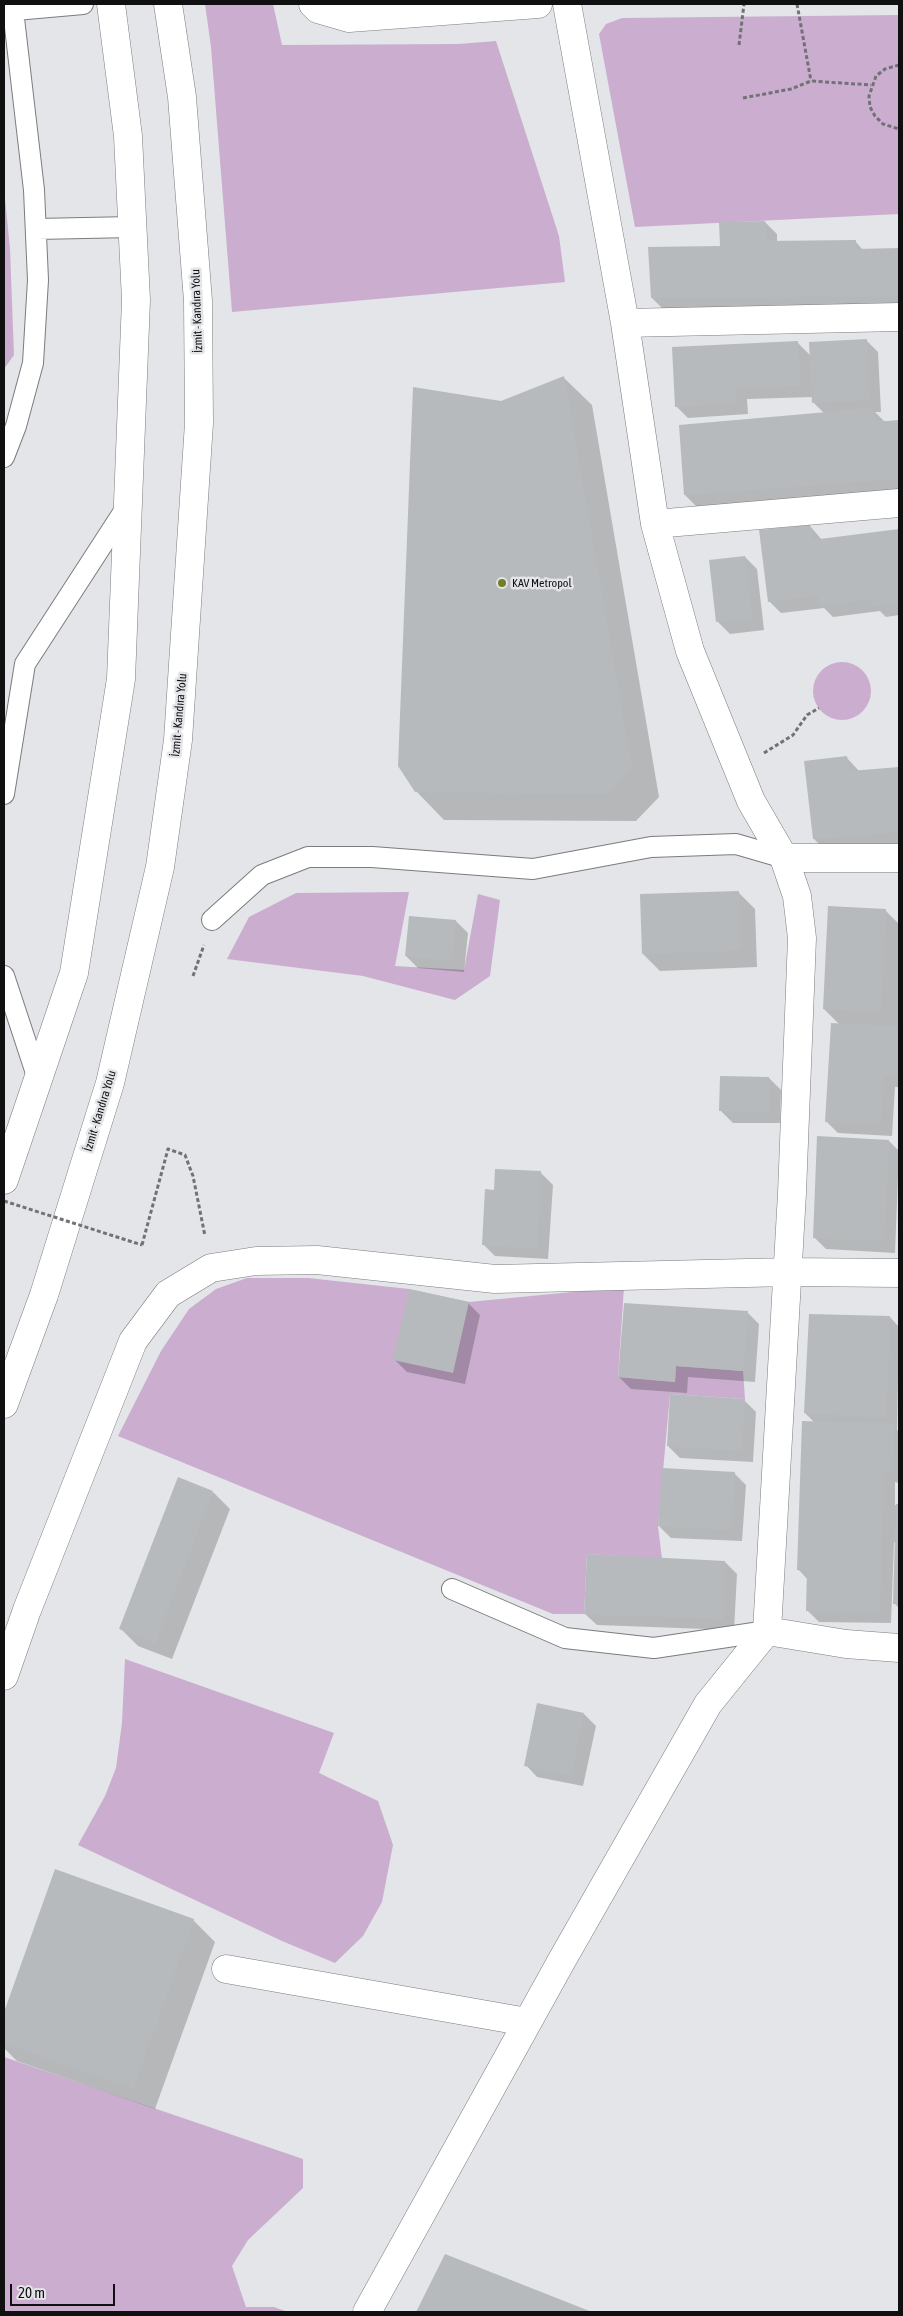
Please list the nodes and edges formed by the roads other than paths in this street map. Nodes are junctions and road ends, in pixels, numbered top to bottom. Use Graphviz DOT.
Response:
graph roads {
  1 [pos="83,4"];
  2 [pos="111,4"];
  3 [pos="168,4"];
  4 [pos="312,4"];
  5 [pos="538,4"];
  6 [pos="567,4"];
  7 [pos="9,10"];
  8 [pos="133,227"];
  9 [pos="36,229"];
  10 [pos="899,317"];
  11 [pos="625,323"];
  12 [pos="4,457"];
  13 [pos="899,503"];
  14 [pos="128,505"];
  15 [pos="655,524"];
  16 [pos="4,794"];
  17 [pos="784,858"];
  18 [pos="899,858"];
  19 [pos="212,920"];
  20 [pos="4,976"];
  21 [pos="38,1079"];
  22 [pos="4,1180"];
  23 [pos="788,1272"];
  24 [pos="899,1273"];
  25 [pos="4,1404"];
  26 [pos="452,1589"];
  27 [pos="767,1631"];
  28 [pos="899,1648"];
  29 [pos="4,1676"];
  30 [pos="226,1969"];
  31 [pos="527,2022"];
  32 [pos="367,2312"];
  1 -- 7 [label="lane"];
  2 -- 8 [label="main road"];
  3 -- 25 [label="main road, İzmit - Kandıra Yolu"];
  4 -- 5 [label="main road"];
  6 -- 11 [label="main road"];
  7 -- 9 [label="lane"];
  8 -- 9 [label="lane"];
  8 -- 14 [label="main road"];
  9 -- 12 [label="lane"];
  10 -- 11 [label="main road"];
  11 -- 15 [label="main road"];
  13 -- 15 [label="main road"];
  14 -- 16 [label="lane"];
  14 -- 21 [label="main road"];
  15 -- 17 [label="main road"];
  17 -- 18 [label="main road"];
  17 -- 19 [label="lane"];
  17 -- 23 [label="main road"];
  20 -- 21 [label="lane"];
  21 -- 22 [label="main road"];
  23 -- 24 [label="main road"];
  23 -- 27 [label="main road"];
  23 -- 29 [label="main road"];
  26 -- 27 [label="lane"];
  27 -- 28 [label="main road"];
  27 -- 31 [label="main road"];
  30 -- 31 [label="main road"];
  31 -- 32 [label="main road"];
}
